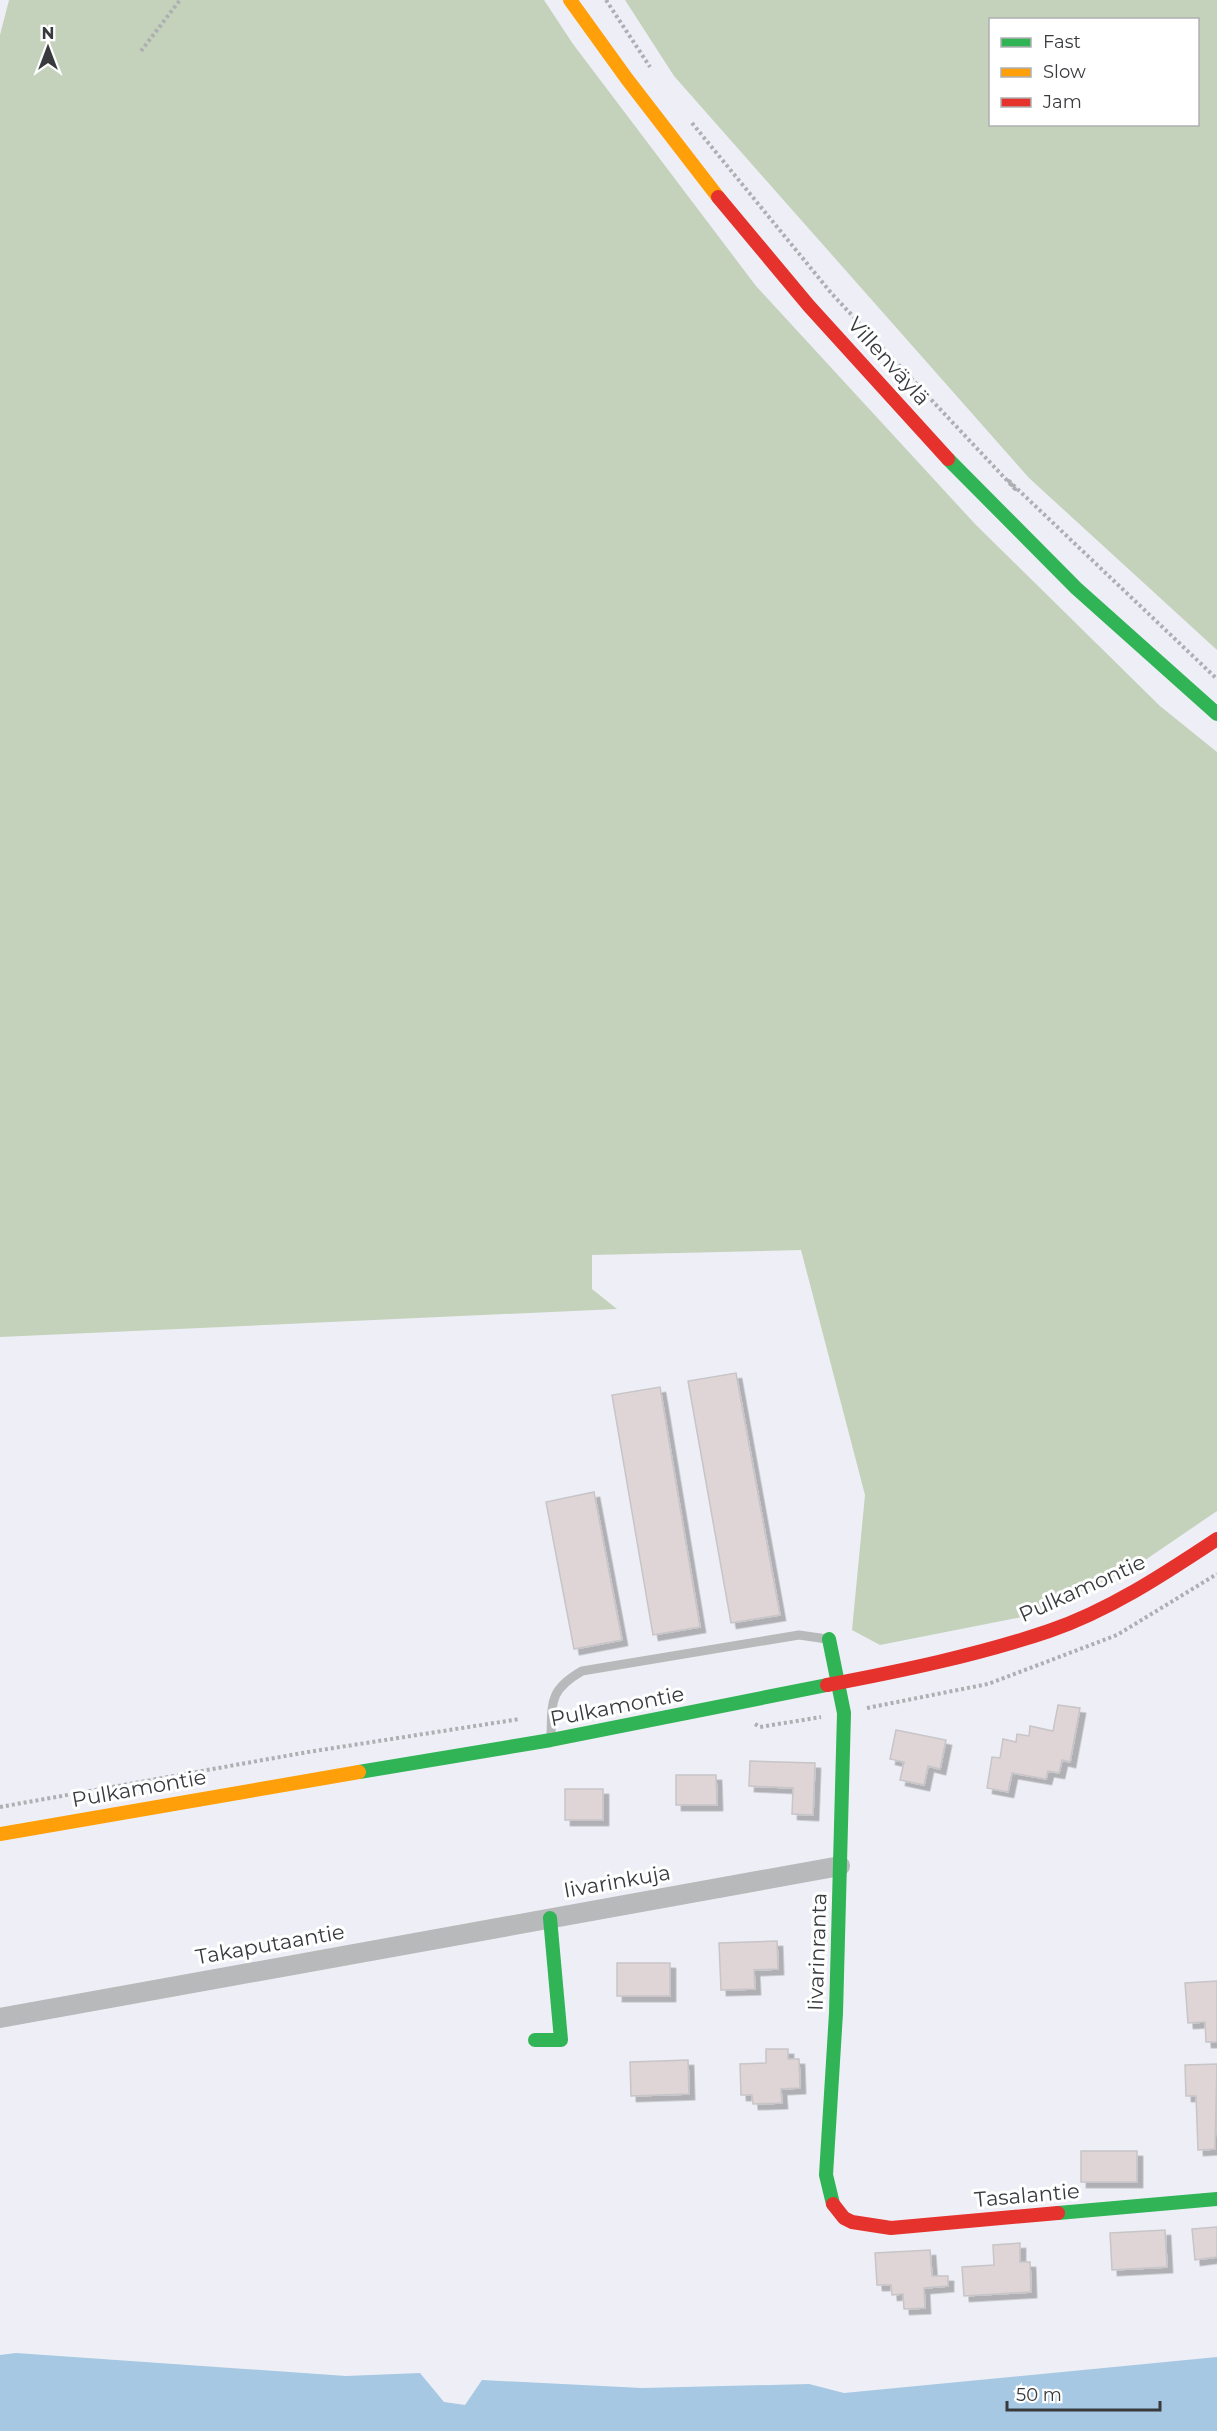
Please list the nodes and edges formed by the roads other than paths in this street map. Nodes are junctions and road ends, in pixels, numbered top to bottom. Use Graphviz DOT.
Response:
graph roads {
  1 [pos="570,0"];
  2 [pos="1217,714"];
  3 [pos="1217,1539"];
  4 [pos="829,1639"];
  5 [pos="839,1683"];
  6 [pos="551,1740"];
  7 [pos="0,1834"];
  8 [pos="840,1866"];
  9 [pos="550,1918"];
  10 [pos="0,2018"];
  11 [pos="535,2040"];
  12 [pos="1217,2199"];
  13 [pos="842,2219"];
  1 -- 2 [label="street, Villenväylä"];
  3 -- 5 [label="street, Pulkamontie"];
  4 -- 5 [label="street, Iivarinranta"];
  4 -- 6 [label="lane"];
  5 -- 6 [label="street, Pulkamontie"];
  5 -- 8 [label="street, Iivarinranta"];
  6 -- 7 [label="street, Pulkamontie"];
  8 -- 9 [label="street, Iivarinkuja"];
  8 -- 13 [label="street, Iivarinranta"];
  9 -- 10 [label="street, Takaputaantie"];
  9 -- 11 [label="street, Iivarinkuja"];
  12 -- 13 [label="street, Tasalantie"];
}
